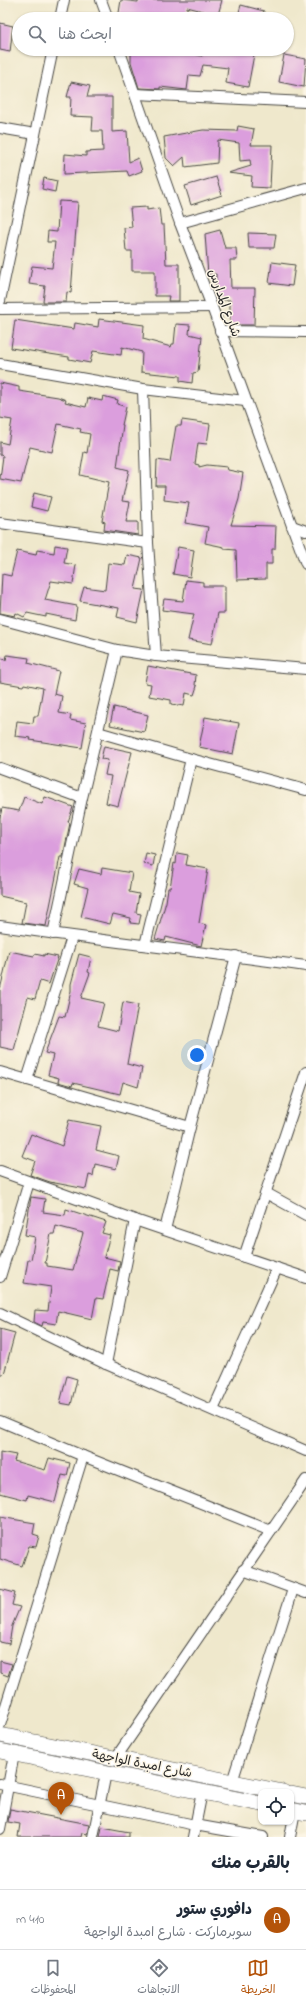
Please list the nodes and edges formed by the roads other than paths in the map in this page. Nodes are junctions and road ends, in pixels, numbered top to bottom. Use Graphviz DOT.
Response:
graph roads {
  1 [pos="64,0"];
  2 [pos="100,0"];
  3 [pos="61,12"];
  4 [pos="105,12"];
  5 [pos="52,56"];
  6 [pos="122,56"];
  7 [pos="136,94"];
  8 [pos="306,102"];
  9 [pos="0,128"];
  10 [pos="35,134"];
  11 [pos="306,188"];
  12 [pos="180,223"];
  13 [pos="0,301"];
  14 [pos="212,307"];
  15 [pos="0,309"];
  16 [pos="220,331"];
  17 [pos="306,332"];
  18 [pos="0,364"];
  19 [pos="143,389"];
  20 [pos="246,401"];
  21 [pos="0,523"];
  22 [pos="292,526"];
  23 [pos="306,531"];
  24 [pos="148,543"];
  25 [pos="306,564"];
  26 [pos="0,619"];
  27 [pos="117,650"];
  28 [pos="156,656"];
  29 [pos="306,669"];
  30 [pos="98,732"];
  31 [pos="191,759"];
  32 [pos="0,768"];
  33 [pos="306,790"];
  34 [pos="82,798"];
  35 [pos="0,926"];
  36 [pos="53,934"];
  37 [pos="72,937"];
  38 [pos="145,945"];
  39 [pos="236,956"];
  40 [pos="306,966"];
  41 [pos="0,1072"];
  42 [pos="306,1072"];
  43 [pos="27,1080"];
  44 [pos="190,1127"];
  45 [pos="0,1171"];
  46 [pos="29,1182"];
  47 [pos="266,1194"];
  48 [pos="306,1215"];
  49 [pos="135,1220"];
  50 [pos="165,1230"];
  51 [pos="244,1257"];
  52 [pos="277,1268"];
  53 [pos="0,1277"];
  54 [pos="306,1278"];
  55 [pos="0,1313"];
  56 [pos="106,1364"];
  57 [pos="213,1410"];
  58 [pos="0,1421"];
  59 [pos="306,1451"];
  60 [pos="83,1456"];
  61 [pos="306,1480"];
  62 [pos="271,1530"];
  63 [pos="243,1570"];
  64 [pos="293,1589"];
  65 [pos="306,1594"];
  66 [pos="0,1726"];
  67 [pos="0,1735"];
  68 [pos="7,1753"];
  69 [pos="115,1759"];
  70 [pos="106,1773"];
  71 [pos="232,1782"];
  72 [pos="4,1785"];
  73 [pos="268,1789"];
  74 [pos="202,1792"];
  75 [pos="294,1795"];
  76 [pos="306,1797"];
  77 [pos="258,1803"];
  78 [pos="100,1805"];
  79 [pos="297,1812"];
  80 [pos="195,1825"];
  81 [pos="0,1829"];
  82 [pos="93,1837"];
  83 [pos="193,1837"];
  84 [pos="263,1837"];
  85 [pos="290,1837"];
  1 -- 3 [label="street"];
  2 -- 4 [label="street"];
  5 -- 10 [label="street"];
  6 -- 7 [label="street, شارع المدارس"];
  7 -- 8 [label="street"];
  7 -- 12 [label="street, شارع المدارس"];
  9 -- 10 [label="street"];
  10 -- 13 [label="street"];
  11 -- 12 [label="street"];
  12 -- 14 [label="street, شارع المدارس"];
  14 -- 15 [label="street"];
  14 -- 16 [label="street, شارع المدارس"];
  16 -- 17 [label="street"];
  16 -- 20 [label="street, شارع المدارس"];
  18 -- 19 [label="street"];
  19 -- 20 [label="street"];
  19 -- 24 [label="street"];
  20 -- 22 [label="street, شارع المدارس"];
  21 -- 24 [label="street"];
  22 -- 23 [label="street"];
  22 -- 25 [label="street, شارع المدارس"];
  24 -- 28 [label="street"];
  26 -- 27 [label="street"];
  27 -- 28 [label="street"];
  27 -- 30 [label="street"];
  28 -- 29 [label="street"];
  30 -- 31 [label="street"];
  30 -- 34 [label="street"];
  31 -- 33 [label="street"];
  31 -- 38 [label="street"];
  32 -- 34 [label="street"];
  34 -- 36 [label="street"];
  35 -- 36 [label="street"];
  36 -- 37 [label="street"];
  37 -- 38 [label="street"];
  37 -- 43 [label="street"];
  38 -- 39 [label="street"];
  39 -- 40 [label="street"];
  39 -- 44 [label="street"];
  41 -- 43 [label="street"];
  42 -- 47 [label="street"];
  43 -- 44 [label="street"];
  44 -- 50 [label="street"];
  45 -- 46 [label="street"];
  46 -- 49 [label="street"];
  46 -- 53 [label="street"];
  47 -- 48 [label="street"];
  47 -- 51 [label="street"];
  49 -- 50 [label="street"];
  49 -- 56 [label="street"];
  50 -- 51 [label="street"];
  51 -- 52 [label="street"];
  52 -- 54 [label="street"];
  52 -- 57 [label="street"];
  55 -- 56 [label="street"];
  56 -- 57 [label="street"];
  57 -- 59 [label="street"];
  58 -- 60 [label="street"];
  60 -- 62 [label="street"];
  60 -- 66 [label="street"];
  61 -- 62 [label="street"];
  62 -- 63 [label="street"];
  63 -- 64 [label="street"];
  63 -- 69 [label="street"];
  64 -- 65 [label="street"];
  64 -- 71 [label="street"];
  67 -- 69 [label="main road, شارع امبدة الواجهة"];
  68 -- 70 [label="main road, شارع امبدة الواجهة"];
  68 -- 72 [label="street"];
  69 -- 71 [label="main road, شارع امبدة الواجهة"];
  70 -- 74 [label="main road, شارع امبدة الواجهة"];
  70 -- 78 [label="street"];
  71 -- 73 [label="main road, شارع امبدة الواجهة"];
  72 -- 78 [label="street"];
  72 -- 81 [label="street"];
  74 -- 77 [label="main road, شارع امبدة الواجهة"];
  74 -- 80 [label="street"];
  75 -- 76 [label="main road"];
  78 -- 80 [label="street"];
  78 -- 82 [label="street"];
  79 -- 85 [label="street"];
  80 -- 83 [label="street"];
  80 -- 84 [label="street"];
}
